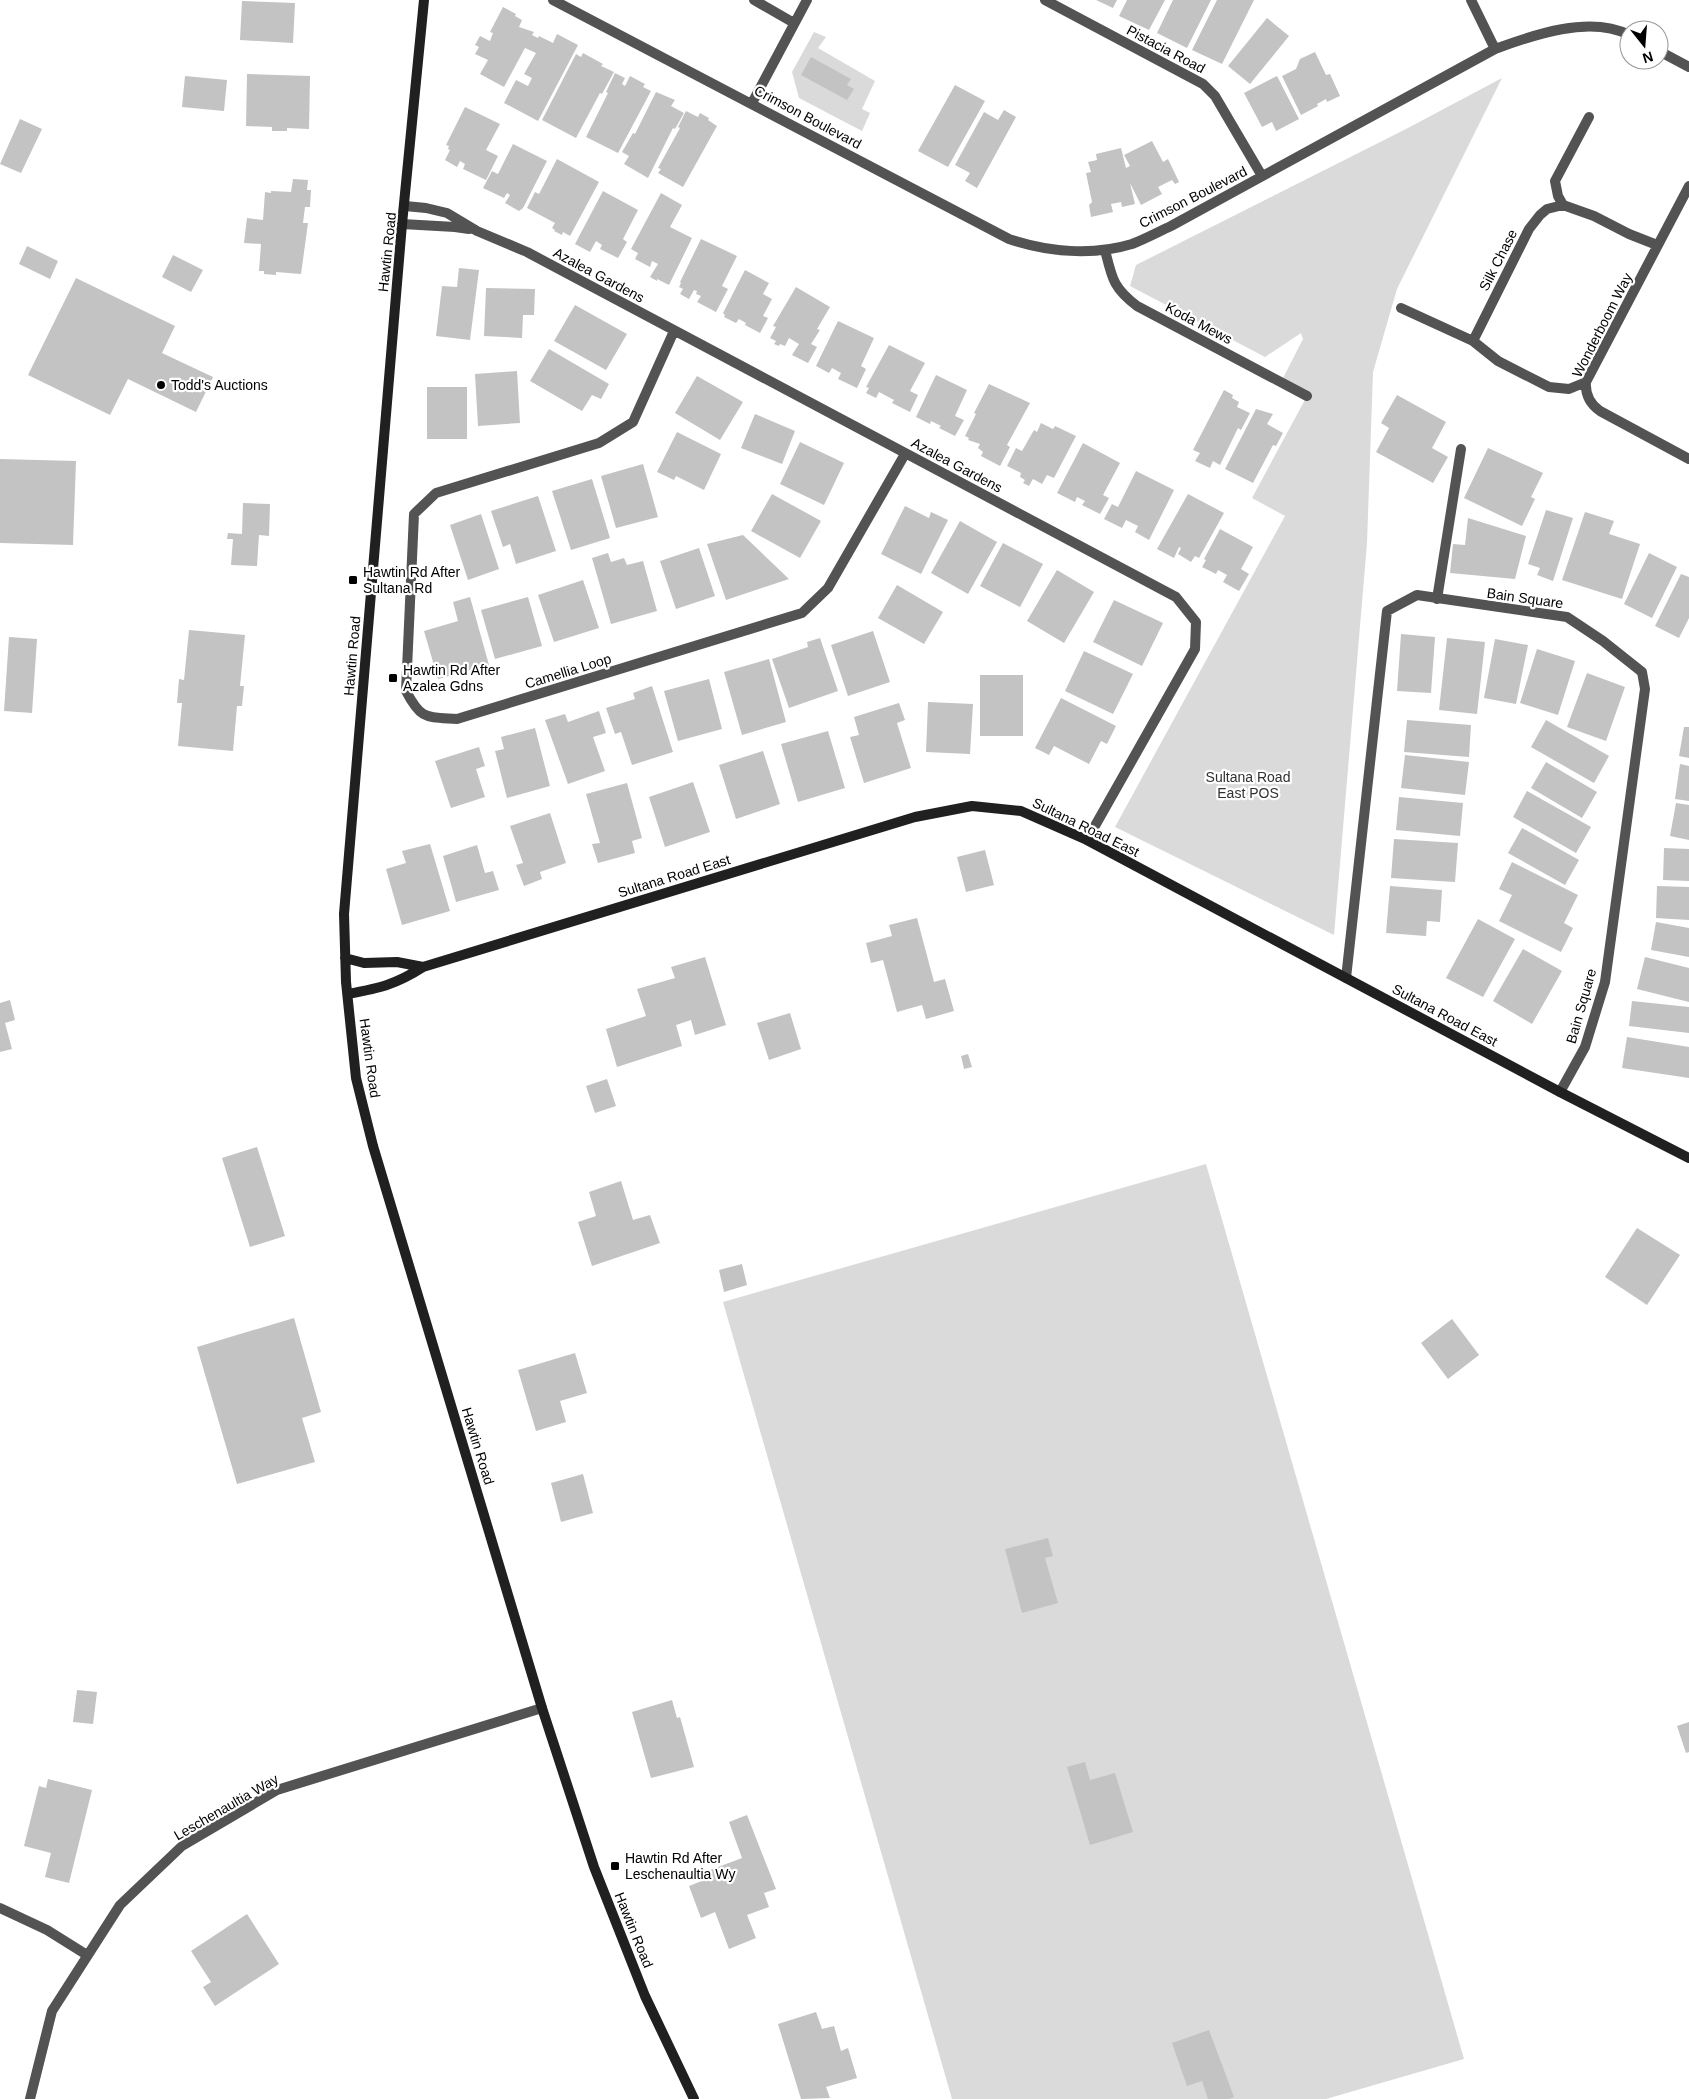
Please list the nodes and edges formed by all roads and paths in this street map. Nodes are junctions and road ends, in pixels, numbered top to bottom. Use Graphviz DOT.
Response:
graph roads {
  1 [pos="424,0"];
  2 [pos="553,0"];
  3 [pos="754,0"];
  4 [pos="807,0"];
  5 [pos="1045,0"];
  6 [pos="1471,0"];
  7 [pos="794,23"];
  8 [pos="1619,31"];
  9 [pos="1495,49"];
  10 [pos="1669,56"];
  11 [pos="1689,67"];
  12 [pos="752,103"];
  13 [pos="1589,117"];
  14 [pos="1262,176"];
  15 [pos="1689,186"];
  16 [pos="1563,205"];
  17 [pos="405,206"];
  18 [pos="402,224"];
  19 [pos="477,231"];
  20 [pos="1658,245"];
  21 [pos="1105,250"];
  22 [pos="1401,308"];
  23 [pos="674,331"];
  24 [pos="1473,342"];
  25 [pos="1586,382"];
  26 [pos="1307,396"];
  27 [pos="1461,449"];
  28 [pos="905,454"];
  29 [pos="1689,459"];
  30 [pos="1437,599"];
  31 [pos="1087,840"];
  32 [pos="345,958"];
  33 [pos="423,967"];
  34 [pos="1346,978"];
  35 [pos="348,994"];
  36 [pos="1560,1092"];
  37 [pos="1689,1158"];
  38 [pos="542,1708"];
  39 [pos="0,1908"];
  40 [pos="88,1955"];
  41 [pos="30,2099"];
  42 [pos="694,2099"];
  1 -- 17 [label="main road, Hawtin Road"];
  2 -- 12 [label="street, Crimson Boulevard"];
  3 -- 7 [label="street"];
  4 -- 7 [label="street"];
  5 -- 14 [label="street, Pistacia Road"];
  6 -- 9 [label="street"];
  7 -- 12 [label="street"];
  8 -- 9 [label="street, Crimson Boulevard"];
  9 -- 14 [label="street, Crimson Boulevard"];
  10 -- 11 [label="street"];
  12 -- 21 [label="street, Crimson Boulevard"];
  13 -- 16 [label="street"];
  14 -- 21 [label="street, Crimson Boulevard"];
  15 -- 20 [label="street, Wonderboom Way"];
  16 -- 20 [label="street"];
  16 -- 24 [label="street, Silk Chase"];
  17 -- 18 [label="main road, Hawtin Road"];
  17 -- 19 [label="street, Azalea Gardens"];
  18 -- 19 [label="street, Azalea Gardens"];
  18 -- 32 [label="main road, Hawtin Road"];
  19 -- 23 [label="street, Azalea Gardens"];
  20 -- 25 [label="street, Wonderboom Way"];
  21 -- 26 [label="street, Koda Mews"];
  22 -- 24 [label="street"];
  23 -- 28 [label="street, Azalea Gardens"];
  23 -- 28 [label="street, Camellia Loop"];
  24 -- 25 [label="street"];
  25 -- 29 [label="street, Wonderboom Way"];
  27 -- 30 [label="street"];
  28 -- 31 [label="street, Azalea Gardens"];
  30 -- 34 [label="street, Bain Square"];
  30 -- 36 [label="street, Bain Square"];
  31 -- 33 [label="main road, Sultana Road East"];
  31 -- 34 [label="main road, Sultana Road East"];
  32 -- 33 [label="main road, Sultana Road East"];
  32 -- 35 [label="main road, Hawtin Road"];
  33 -- 35 [label="main road, Sultana Road East"];
  34 -- 36 [label="main road, Sultana Road East"];
  35 -- 38 [label="main road, Hawtin Road"];
  36 -- 37 [label="main road, Sultana Road East"];
  38 -- 40 [label="street, Leschenaultia Way"];
  38 -- 42 [label="main road, Hawtin Road"];
  39 -- 40 [label="street"];
  40 -- 41 [label="street, Leschenaultia Way"];
}
